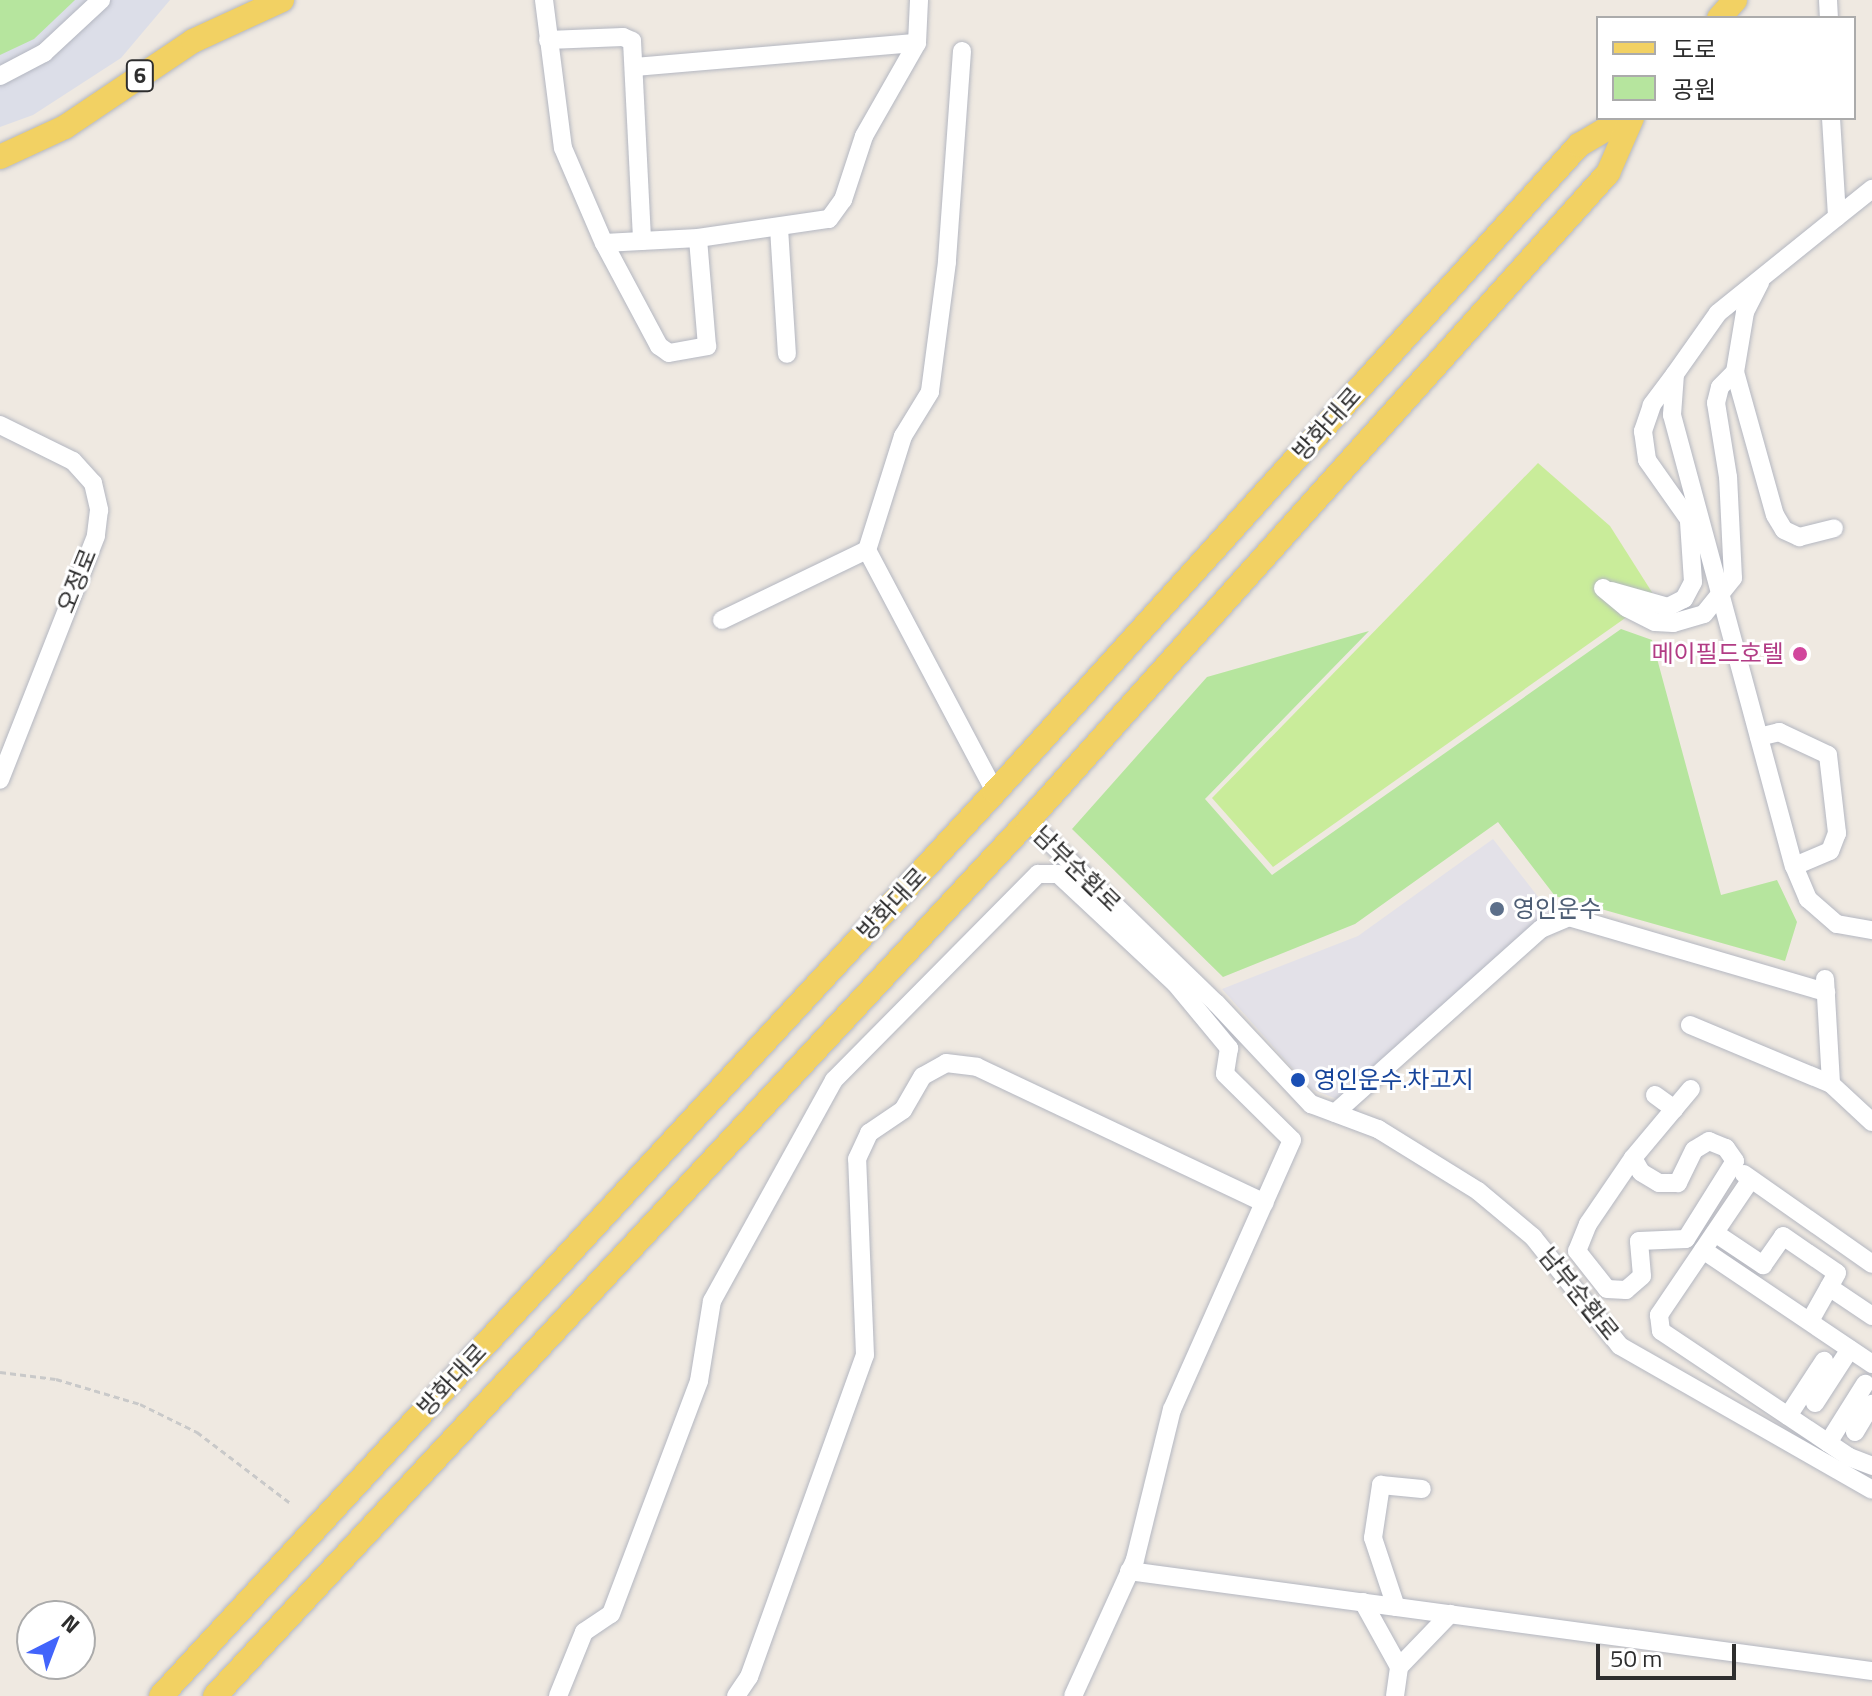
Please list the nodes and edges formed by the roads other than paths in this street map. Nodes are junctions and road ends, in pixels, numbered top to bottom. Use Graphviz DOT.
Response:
graph roads {
  1 [pos="101,0"];
  2 [pos="544,0"];
  3 [pos="919,0"];
  4 [pos="1735,0"];
  5 [pos="274,1"];
  6 [pos="1721,16"];
  7 [pos="548,40"];
  8 [pos="917,43"];
  9 [pos="962,51"];
  10 [pos="635,67"];
  11 [pos="0,76"];
  12 [pos="1622,120"];
  13 [pos="1631,120"];
  14 [pos="1831,120"];
  15 [pos="0,157"];
  16 [pos="1872,189"];
  17 [pos="1837,217"];
  18 [pos="779,228"];
  19 [pos="698,238"];
  20 [pos="642,241"];
  21 [pos="604,243"];
  22 [pos="1765,273"];
  23 [pos="787,354"];
  24 [pos="1735,372"];
  25 [pos="1675,374"];
  26 [pos="0,425"];
  27 [pos="1688,518"];
  28 [pos="1834,528"];
  29 [pos="1705,542"];
  30 [pos="867,550"];
  31 [pos="1693,582"];
  32 [pos="1721,598"];
  33 [pos="722,620"];
  34 [pos="1759,737"];
  35 [pos="0,780"];
  36 [pos="995,792"];
  37 [pos="1028,821"];
  38 [pos="1794,866"];
  39 [pos="1872,930"];
  40 [pos="1690,1025"];
  41 [pos="1831,1084"];
  42 [pos="1691,1089"];
  43 [pos="1655,1095"];
  44 [pos="1674,1109"];
  45 [pos="1335,1113"];
  46 [pos="1872,1122"];
  47 [pos="1633,1158"];
  48 [pos="1735,1161"];
  49 [pos="1749,1182"];
  50 [pos="1265,1203"];
  51 [pos="1715,1233"];
  52 [pos="1703,1250"];
  53 [pos="1872,1264"];
  54 [pos="1829,1287"];
  55 [pos="1872,1316"];
  56 [pos="1810,1321"];
  57 [pos="1850,1349"];
  58 [pos="1872,1364"];
  59 [pos="1815,1366"];
  60 [pos="1850,1404"];
  61 [pos="1788,1416"];
  62 [pos="1828,1443"];
  63 [pos="1872,1466"];
  64 [pos="1422,1489"];
  65 [pos="1872,1490"];
  66 [pos="1129,1571"];
  67 [pos="1363,1602"];
  68 [pos="1396,1607"];
  69 [pos="1450,1614"];
  70 [pos="1399,1667"];
  71 [pos="1872,1671"];
  72 [pos="161,1696"];
  73 [pos="215,1696"];
  74 [pos="558,1696"];
  75 [pos="736,1696"];
  76 [pos="1073,1696"];
  77 [pos="1395,1696"];
  1 -- 11 [label="street"];
  2 -- 7 [label="street"];
  3 -- 8 [label="street"];
  4 -- 6 [label="main road"];
  5 -- 15 [label="main road, 6"];
  7 -- 10 [label="street"];
  7 -- 21 [label="street"];
  8 -- 10 [label="street"];
  8 -- 18 [label="street"];
  9 -- 30 [label="street"];
  10 -- 20 [label="street"];
  12 -- 36 [label="main road, 방화대로"];
  13 -- 37 [label="main road, 방화대로"];
  14 -- 17 [label="street"];
  16 -- 17 [label="street"];
  17 -- 22 [label="street"];
  18 -- 19 [label="street"];
  18 -- 23 [label="street"];
  19 -- 20 [label="street"];
  19 -- 21 [label="street"];
  20 -- 21 [label="street"];
  22 -- 24 [label="street"];
  22 -- 25 [label="street"];
  24 -- 28 [label="street"];
  24 -- 32 [label="street"];
  25 -- 27 [label="street"];
  25 -- 29 [label="street"];
  26 -- 35 [label="street, 오정로"];
  27 -- 29 [label="street"];
  27 -- 31 [label="street"];
  29 -- 32 [label="street"];
  30 -- 33 [label="street"];
  30 -- 36 [label="street"];
  31 -- 32 [label="street"];
  31 -- 32 [label="street"];
  32 -- 34 [label="street"];
  34 -- 38 [label="street"];
  34 -- 38 [label="street"];
  36 -- 72 [label="main road, 방화대로"];
  37 -- 45 [label="street, 남부순환로"];
  37 -- 73 [label="main road, 방화대로"];
  38 -- 39 [label="street"];
  40 -- 41 [label="street"];
  41 -- 45 [label="street"];
  41 -- 46 [label="street"];
  42 -- 44 [label="street"];
  43 -- 44 [label="street"];
  44 -- 47 [label="street"];
  45 -- 65 [label="street, 남부순환로"];
  47 -- 48 [label="street"];
  47 -- 48 [label="street"];
  48 -- 49 [label="street"];
  49 -- 51 [label="street"];
  49 -- 53 [label="street"];
  50 -- 66 [label="street"];
  50 -- 74 [label="street"];
  50 -- 75 [label="street"];
  51 -- 52 [label="street"];
  51 -- 54 [label="street"];
  52 -- 56 [label="street"];
  52 -- 61 [label="street"];
  54 -- 55 [label="street"];
  54 -- 56 [label="street"];
  56 -- 57 [label="street"];
  57 -- 58 [label="street"];
  57 -- 60 [label="street"];
  59 -- 61 [label="street"];
  60 -- 62 [label="street"];
  61 -- 62 [label="street"];
  62 -- 63 [label="street"];
  64 -- 68 [label="street"];
  66 -- 67 [label="street"];
  66 -- 76 [label="street"];
  67 -- 68 [label="street"];
  67 -- 70 [label="street"];
  68 -- 69 [label="street"];
  69 -- 70 [label="street"];
  69 -- 71 [label="street"];
  70 -- 77 [label="street"];
}
